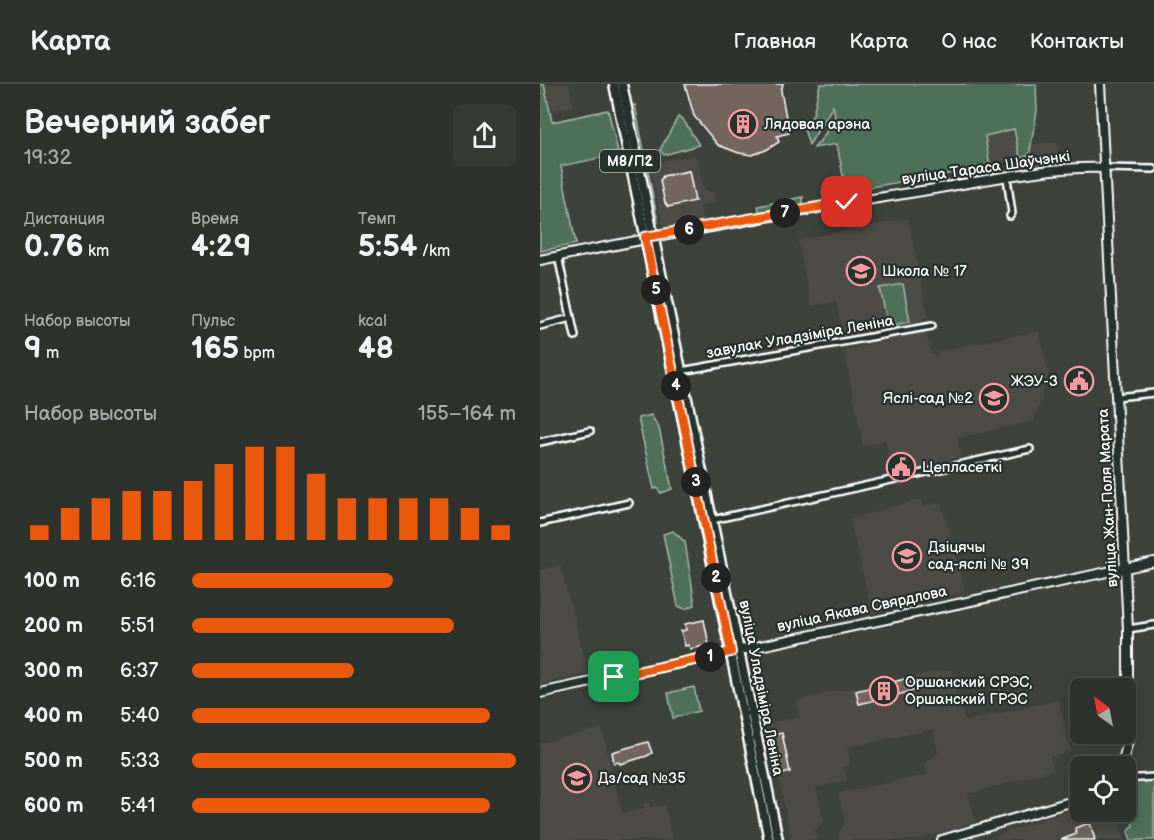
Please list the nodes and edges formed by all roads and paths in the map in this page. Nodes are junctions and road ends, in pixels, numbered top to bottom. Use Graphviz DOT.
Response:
graph roads {
  1 [pos="614,84"];
  2 [pos="622,84"];
  3 [pos="1100,84"];
  4 [pos="1103,168"];
  5 [pos="1154,169"];
  6 [pos="1007,178"];
  7 [pos="1010,216"];
  8 [pos="649,237"];
  9 [pos="558,256"];
  10 [pos="540,260"];
  11 [pos="571,318"];
  12 [pos="540,326"];
  13 [pos="932,326"];
  14 [pos="575,336"];
  15 [pos="677,372"];
  16 [pos="1154,393"];
  17 [pos="1116,397"];
  18 [pos="590,431"];
  19 [pos="540,442"];
  20 [pos="1030,449"];
  21 [pos="629,503"];
  22 [pos="712,520"];
  23 [pos="540,523"];
  24 [pos="1154,561"];
  25 [pos="1124,567"];
  26 [pos="1154,625"];
  27 [pos="1128,629"];
  28 [pos="735,651"];
  29 [pos="540,693"];
  30 [pos="1124,756"];
  31 [pos="1154,777"];
  32 [pos="1136,778"];
  33 [pos="1070,802"];
  34 [pos="769,840"];
  35 [pos="778,840"];
  36 [pos="942,840"];
  1 -- 8 [label="main road, вуліца Уладзіміра Леніна / М8/П2"];
  2 -- 8 [label="main road, вуліца Уладзіміра Леніна / М8/П2"];
  3 -- 4 [label="street, вуліца Жан-Поля Марата"];
  4 -- 5 [label="street, вуліца Тараса Шаўчэнкі"];
  4 -- 6 [label="street, вуліца Тараса Шаўчэнкі"];
  4 -- 17 [label="street, вуліца Жан-Поля Марата"];
  6 -- 7 [label="street"];
  6 -- 8 [label="street, вуліца Тараса Шаўчэнкі"];
  8 -- 9 [label="street, вуліца Тараса Шаўчэнкі"];
  8 -- 15 [label="main road, вуліца Уладзіміра Леніна / М8/П2"];
  9 -- 10 [label="street, вуліца Тараса Шаўчэнкі"];
  9 -- 11 [label="street"];
  11 -- 12 [label="street"];
  11 -- 14 [label="street"];
  13 -- 15 [label="street, завулак Уладзіміра Леніна"];
  15 -- 22 [label="main road, вуліца Уладзіміра Леніна / М8/П2"];
  15 -- 28 [label="main road, вуліца Уладзіміра Леніна / М8/П2"];
  16 -- 17 [label="street"];
  17 -- 25 [label="street, вуліца Жан-Поля Марата"];
  18 -- 19 [label="street"];
  20 -- 22 [label="street"];
  21 -- 23 [label="street"];
  22 -- 28 [label="main road, вуліца Уладзіміра Леніна / М8/П2"];
  24 -- 25 [label="street, вуліца Якава Свярдлова"];
  25 -- 27 [label="street, вуліца Жан-Поля Марата"];
  25 -- 28 [label="street, вуліца Якава Свярдлова"];
  26 -- 27 [label="street"];
  27 -- 30 [label="street, вуліца Жан-Поля Марата"];
  28 -- 29 [label="street, вуліца Якава Свярдлова"];
  28 -- 34 [label="main road, вуліца Уладзіміра Леніна / М8/П2"];
  28 -- 35 [label="main road, вуліца Уладзіміра Леніна / М8/П2"];
  31 -- 32 [label="street"];
  33 -- 36 [label="street"];
}
